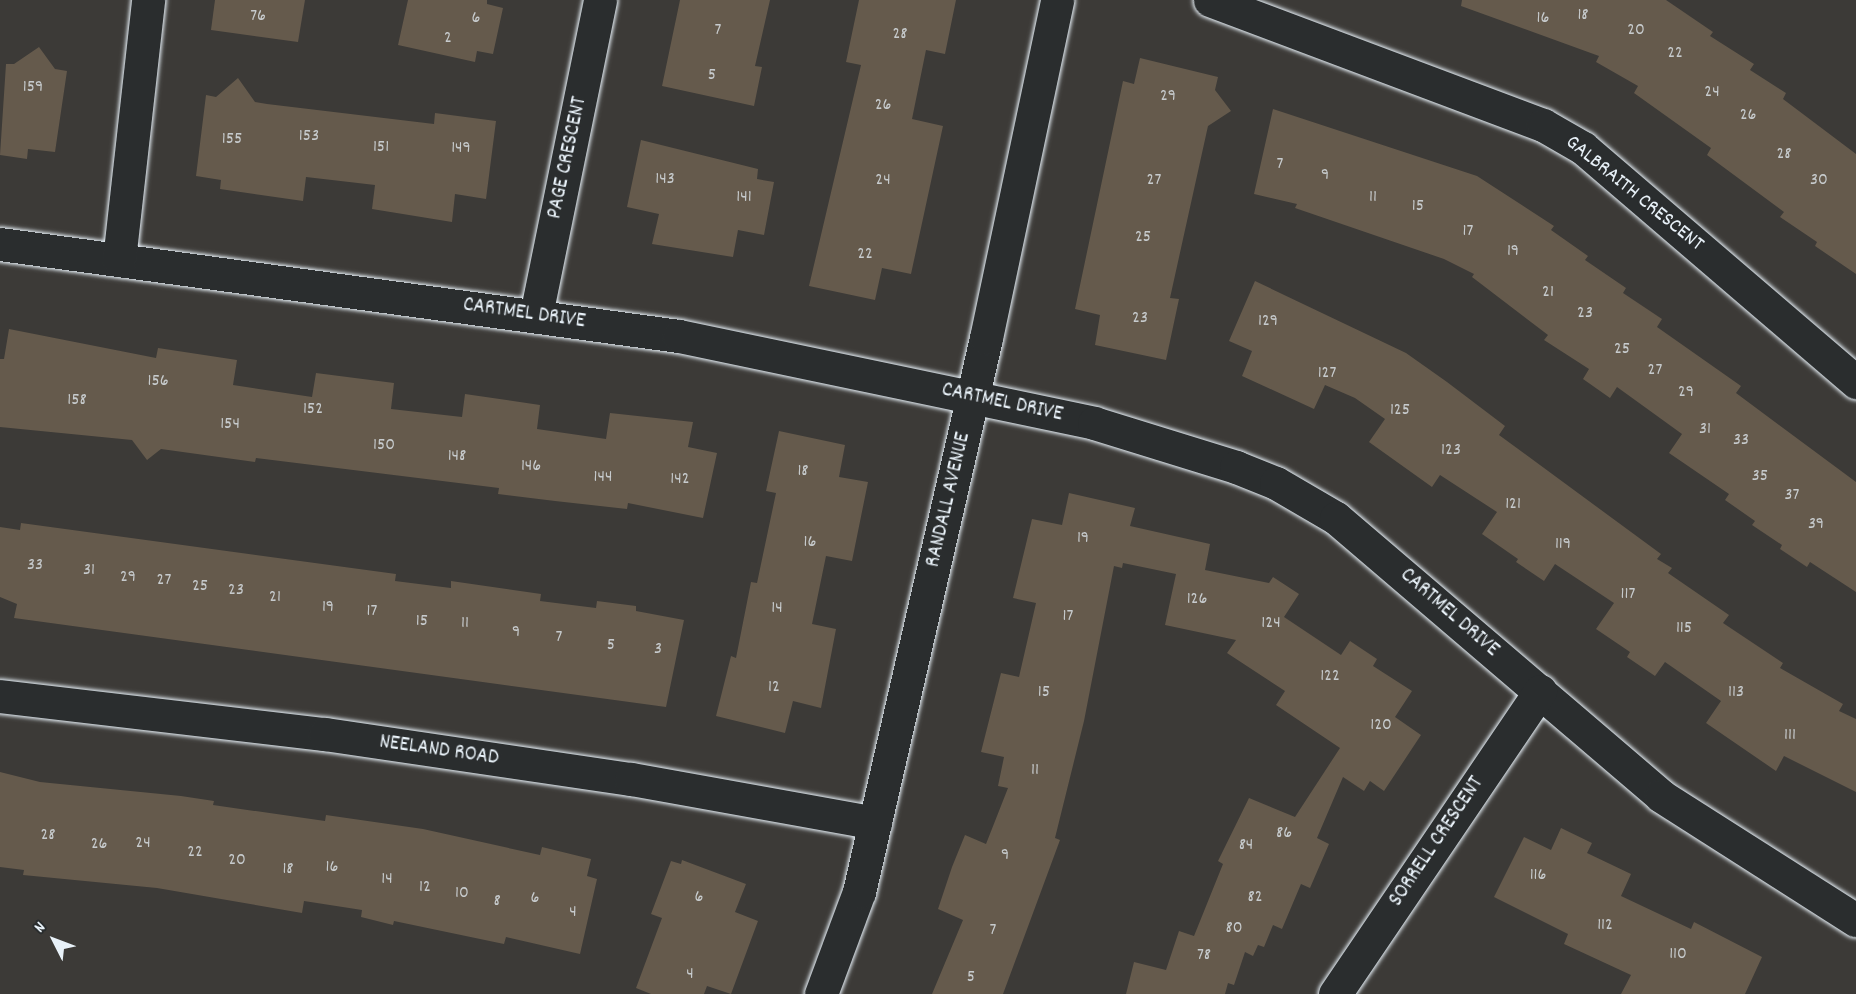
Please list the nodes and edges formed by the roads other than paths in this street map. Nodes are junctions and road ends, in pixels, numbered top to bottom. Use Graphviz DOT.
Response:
graph roads {
  1 [pos="148,0"];
  2 [pos="600,0"];
  3 [pos="1057,0"];
  4 [pos="1210,0"];
  5 [pos="0,244"];
  6 [pos="119,260"];
  7 [pos="536,315"];
  8 [pos="1856,382"];
  9 [pos="973,397"];
  10 [pos="1540,691"];
  11 [pos="0,696"];
  12 [pos="875,823"];
  13 [pos="1856,920"];
  14 [pos="821,994"];
  15 [pos="1335,994"];
  1 -- 6 [label="street"];
  2 -- 7 [label="street, PAGE CRESCENT"];
  3 -- 9 [label="street, RANDALL AVENUE"];
  4 -- 8 [label="street, GALBRAITH CRESCENT"];
  5 -- 6 [label="street, CARTMEL DRIVE"];
  6 -- 7 [label="street, CARTMEL DRIVE"];
  7 -- 9 [label="street, CARTMEL DRIVE"];
  9 -- 10 [label="street, CARTMEL DRIVE"];
  9 -- 12 [label="street, RANDALL AVENUE"];
  10 -- 13 [label="street, CARTMEL DRIVE"];
  10 -- 15 [label="street, SORRELL CRESCENT"];
  11 -- 12 [label="street, NEELAND ROAD"];
  12 -- 14 [label="street, RANDALL AVENUE"];
}
